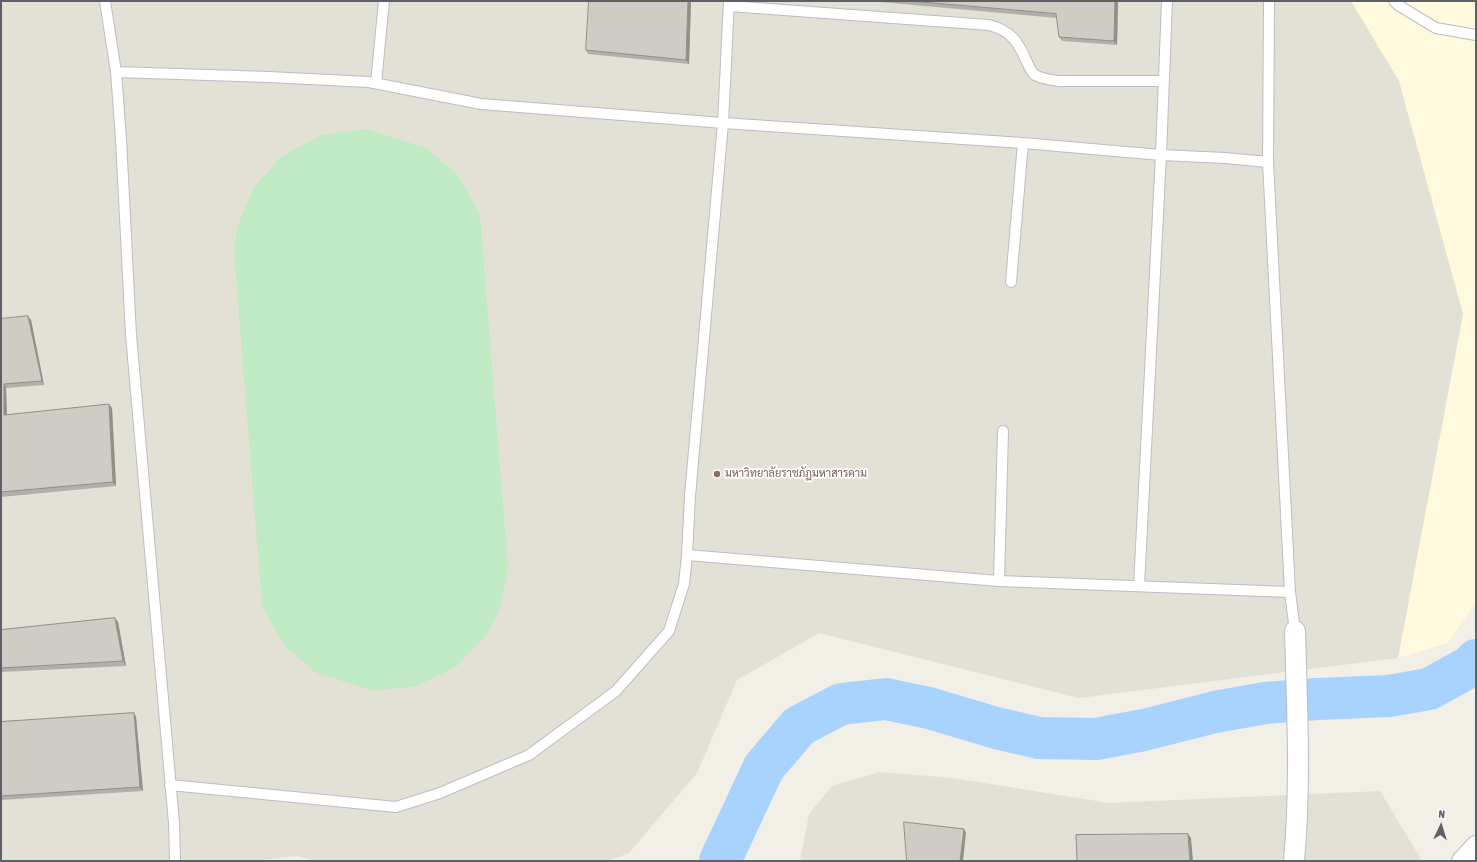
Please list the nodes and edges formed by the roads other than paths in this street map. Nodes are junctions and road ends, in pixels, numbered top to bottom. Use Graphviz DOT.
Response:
graph roads {
  1 [pos="105,1"];
  2 [pos="384,1"];
  3 [pos="1167,1"];
  4 [pos="1269,1"];
  5 [pos="1394,1"];
  6 [pos="729,4"];
  7 [pos="1476,35"];
  8 [pos="116,72"];
  9 [pos="1164,81"];
  10 [pos="376,83"];
  11 [pos="723,123"];
  12 [pos="1023,143"];
  13 [pos="1161,155"];
  14 [pos="1268,162"];
  15 [pos="1011,282"];
  16 [pos="1003,431"];
  17 [pos="687,554"];
  18 [pos="998,581"];
  19 [pos="1139,586"];
  20 [pos="1290,592"];
  21 [pos="1296,631"];
  22 [pos="170,786"];
  23 [pos="1476,846"];
  24 [pos="175,861"];
  25 [pos="1294,861"];
  26 [pos="1462,861"];
  1 -- 8 [label="lane"];
  2 -- 10 [label="lane"];
  3 -- 9 [label="lane"];
  4 -- 14 [label="lane"];
  5 -- 7 [label="lane"];
  6 -- 9 [label="lane"];
  6 -- 11 [label="lane"];
  8 -- 10 [label="lane"];
  8 -- 22 [label="lane"];
  9 -- 13 [label="lane"];
  10 -- 11 [label="lane"];
  11 -- 12 [label="lane"];
  11 -- 17 [label="lane"];
  12 -- 13 [label="lane"];
  12 -- 15 [label="lane"];
  13 -- 14 [label="lane"];
  13 -- 19 [label="lane"];
  14 -- 20 [label="lane"];
  16 -- 18 [label="lane"];
  17 -- 18 [label="lane"];
  17 -- 22 [label="lane"];
  18 -- 19 [label="lane"];
  19 -- 20 [label="lane"];
  20 -- 21 [label="lane"];
  21 -- 25 [label="street"];
  22 -- 24 [label="lane"];
  23 -- 26 [label="street"];
}
